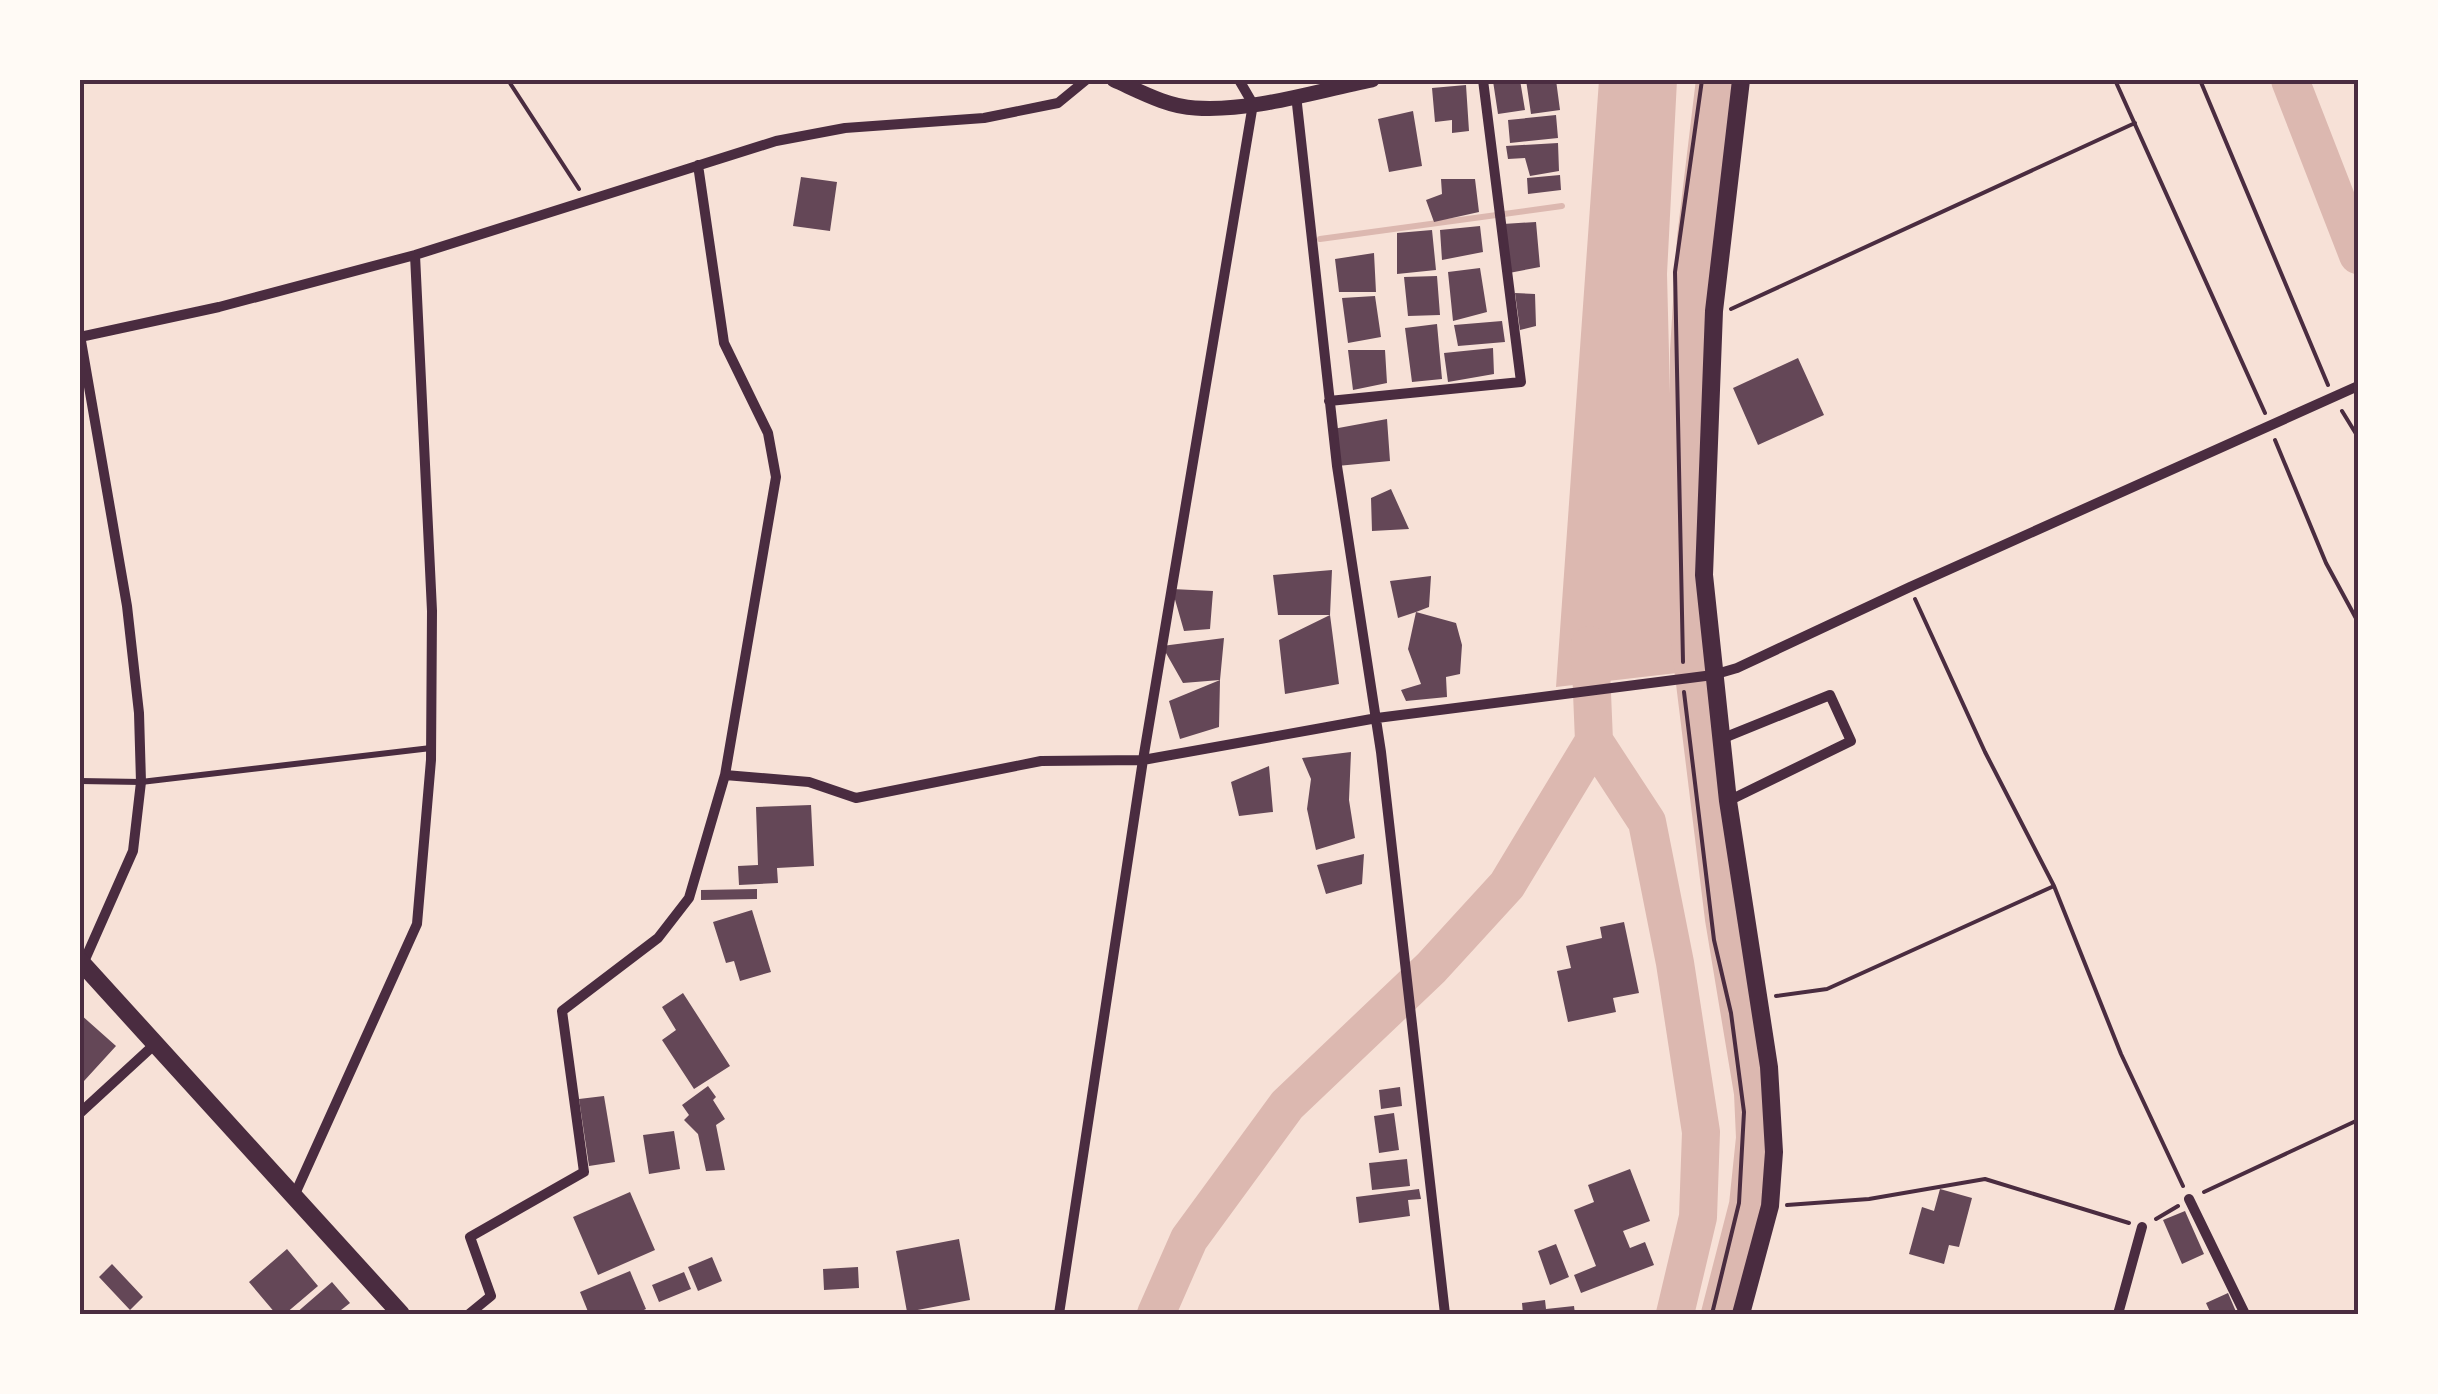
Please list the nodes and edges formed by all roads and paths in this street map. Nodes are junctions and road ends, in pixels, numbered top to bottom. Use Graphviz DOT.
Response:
graph roads {
  1 [pos="508,80"];
  2 [pos="1086,80"];
  3 [pos="1114,80"];
  4 [pos="1239,80"];
  5 [pos="1372,80"];
  6 [pos="1483,80"];
  7 [pos="1741,80"];
  8 [pos="2115,80"];
  9 [pos="2200,80"];
  10 [pos="1296,95"];
  11 [pos="1253,104"];
  12 [pos="2135,124"];
  13 [pos="698,166"];
  14 [pos="587,201"];
  15 [pos="415,255"];
  16 [pos="1714,311"];
  17 [pos="80,336"];
  18 [pos="2355,387"];
  19 [pos="2333,397"];
  20 [pos="1330,402"];
  21 [pos="2270,425"];
  22 [pos="2358,437"];
  23 [pos="1910,587"];
  24 [pos="2358,622"];
  25 [pos="1713,675"];
  26 [pos="1377,718"];
  27 [pos="1721,739"];
  28 [pos="431,748"];
  29 [pos="1143,760"];
  30 [pos="725,775"];
  31 [pos="80,782"];
  32 [pos="140,782"];
  33 [pos="1728,801"];
  34 [pos="2054,886"];
  35 [pos="82,962"];
  36 [pos="1759,998"];
  37 [pos="154,1045"];
  38 [pos="80,1113"];
  39 [pos="2358,1120"];
  40 [pos="295,1194"];
  41 [pos="2189,1199"];
  42 [pos="1770,1206"];
  43 [pos="2142,1227"];
  44 [pos="401,1314"];
  45 [pos="469,1314"];
  46 [pos="1059,1314"];
  47 [pos="1445,1314"];
  48 [pos="1741,1314"];
  49 [pos="2118,1314"];
  50 [pos="2245,1314"];
  1 -- 14 [label="path"];
  2 -- 13 [label="street"];
  3 -- 11 [label="street"];
  4 -- 11 [label="street"];
  5 -- 10 [label="street"];
  6 -- 20 [label="street"];
  7 -- 16 [label="main road"];
  8 -- 12 [label="path"];
  9 -- 19 [label="path"];
  10 -- 11 [label="street"];
  10 -- 20 [label="street"];
  11 -- 29 [label="street"];
  12 -- 16 [label="path"];
  12 -- 21 [label="path"];
  13 -- 14 [label="street"];
  13 -- 30 [label="street"];
  14 -- 15 [label="street"];
  15 -- 17 [label="street"];
  15 -- 28 [label="street"];
  16 -- 25 [label="main road"];
  17 -- 32 [label="street"];
  18 -- 19 [label="street"];
  19 -- 21 [label="street"];
  19 -- 22 [label="path"];
  20 -- 26 [label="street"];
  21 -- 23 [label="street"];
  21 -- 24 [label="path"];
  23 -- 25 [label="street"];
  23 -- 34 [label="path"];
  25 -- 26 [label="street"];
  25 -- 27 [label="main road"];
  26 -- 29 [label="street"];
  26 -- 47 [label="street"];
  27 -- 33 [label="main road"];
  27 -- 33 [label="street"];
  28 -- 32 [label="lane"];
  28 -- 40 [label="street"];
  29 -- 30 [label="street"];
  29 -- 46 [label="street"];
  30 -- 45 [label="street"];
  31 -- 32 [label="lane"];
  32 -- 35 [label="street"];
  33 -- 36 [label="main road"];
  34 -- 36 [label="path"];
  34 -- 41 [label="path"];
  35 -- 37 [label="main road"];
  36 -- 42 [label="main road"];
  37 -- 38 [label="street"];
  37 -- 40 [label="main road"];
  39 -- 41 [label="path"];
  40 -- 44 [label="main road"];
  41 -- 43 [label="path"];
  41 -- 50 [label="street"];
  42 -- 43 [label="path"];
  42 -- 48 [label="main road"];
  43 -- 49 [label="street"];
}
